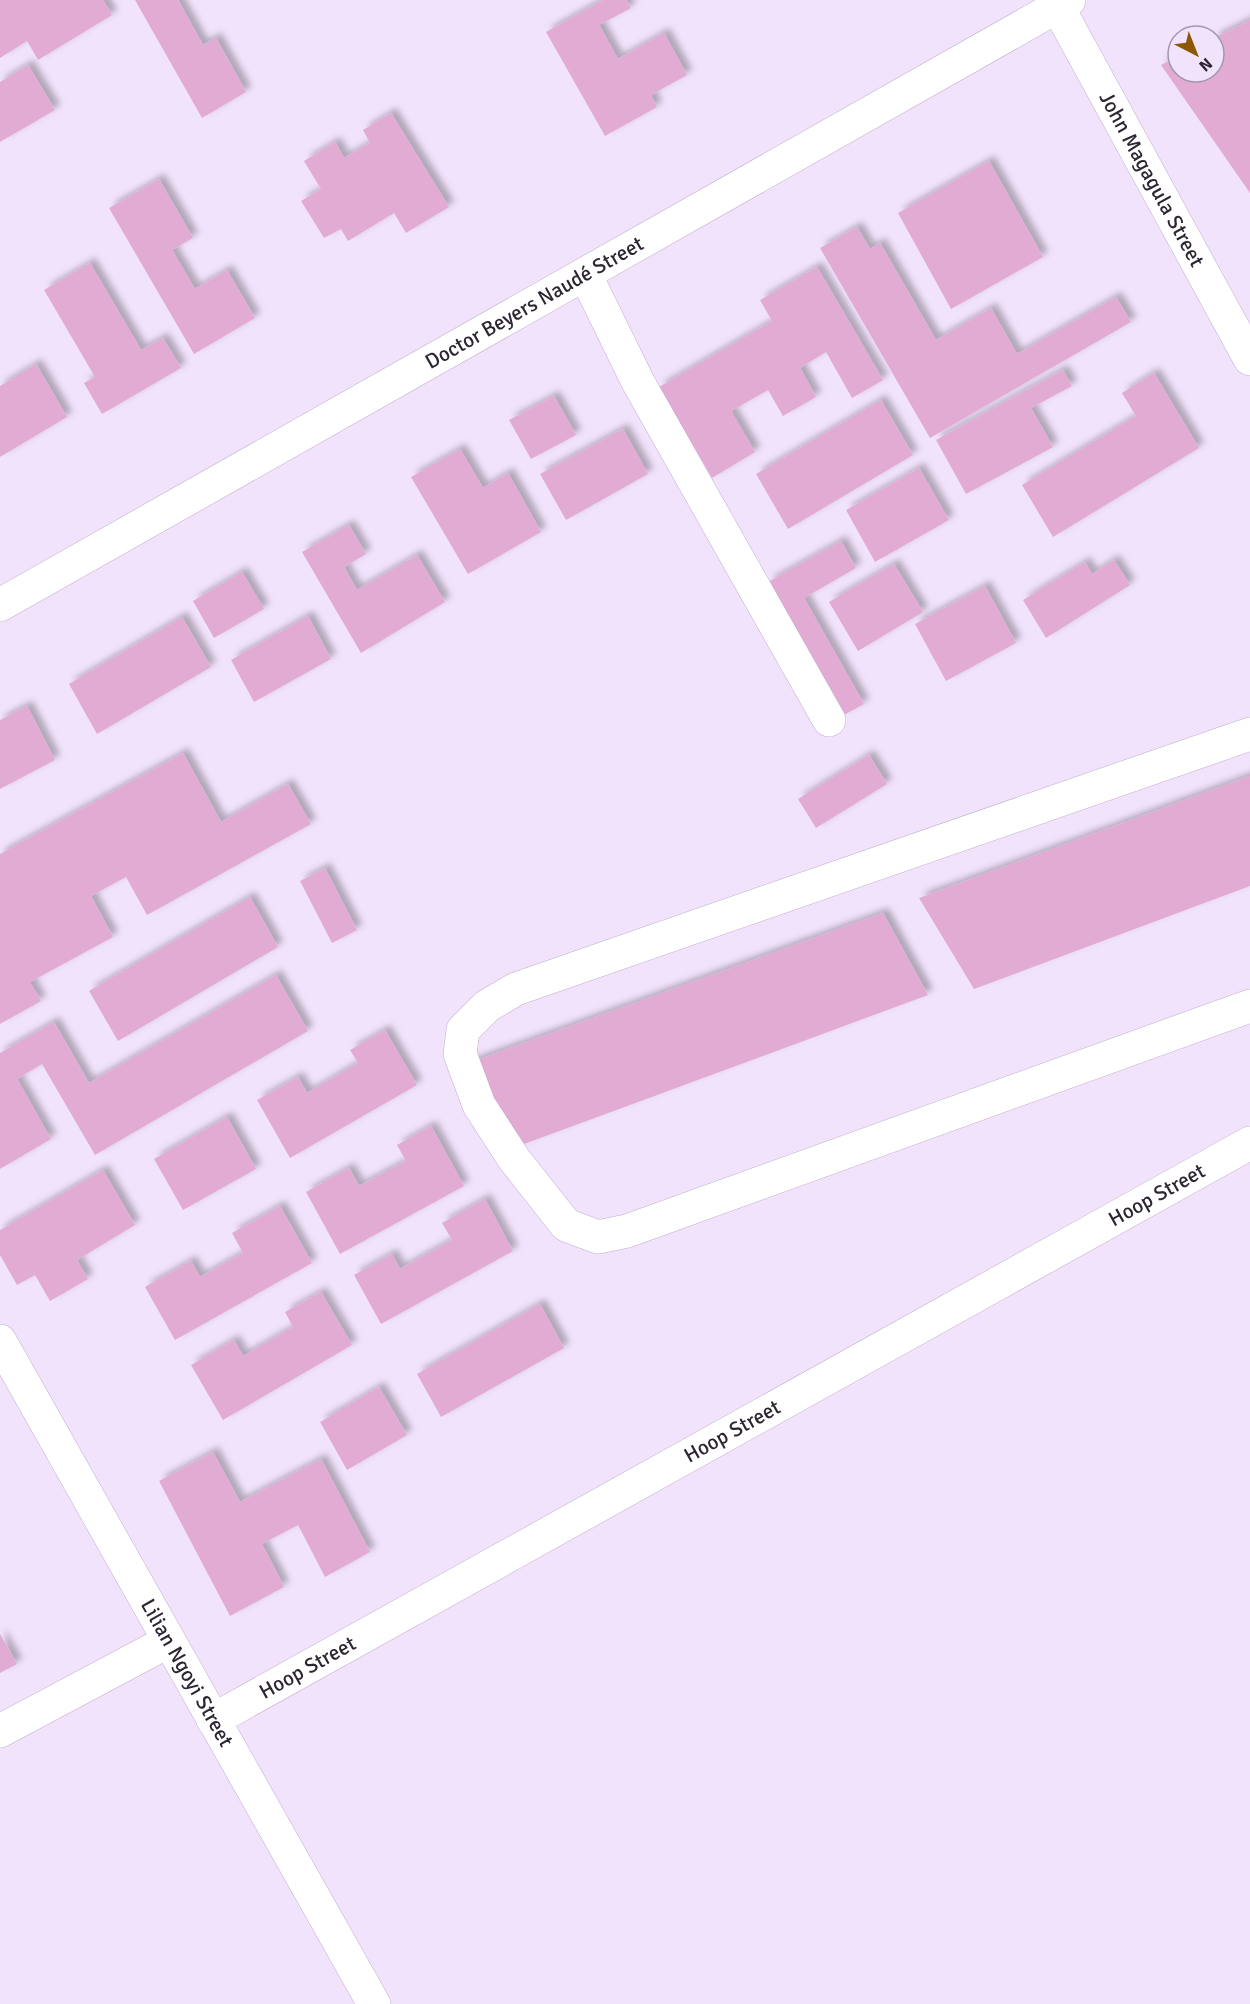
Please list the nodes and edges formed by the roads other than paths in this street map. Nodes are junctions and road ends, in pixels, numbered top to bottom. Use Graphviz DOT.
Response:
graph roads {
  1 [pos="1060,2"];
  2 [pos="585,274"];
  3 [pos="1250,359"];
  4 [pos="0,605"];
  5 [pos="829,720"];
  6 [pos="1250,734"];
  7 [pos="1250,1006"];
  8 [pos="1250,1143"];
  9 [pos="0,1341"];
  10 [pos="169,1641"];
  11 [pos="213,1720"];
  12 [pos="0,1731"];
  13 [pos="374,2004"];
  1 -- 2 [label="street, Doctor Beyers Naudé Street"];
  1 -- 3 [label="street, John Magagula Street"];
  2 -- 4 [label="street, Doctor Beyers Naudé Street"];
  2 -- 5 [label="street"];
  6 -- 7 [label="street"];
  8 -- 11 [label="street, Hoop Street"];
  9 -- 10 [label="street, Lilian Ngoyi Street"];
  10 -- 11 [label="street, Lilian Ngoyi Street"];
  10 -- 12 [label="street"];
  11 -- 13 [label="street, Lilian Ngoyi Street"];
}
